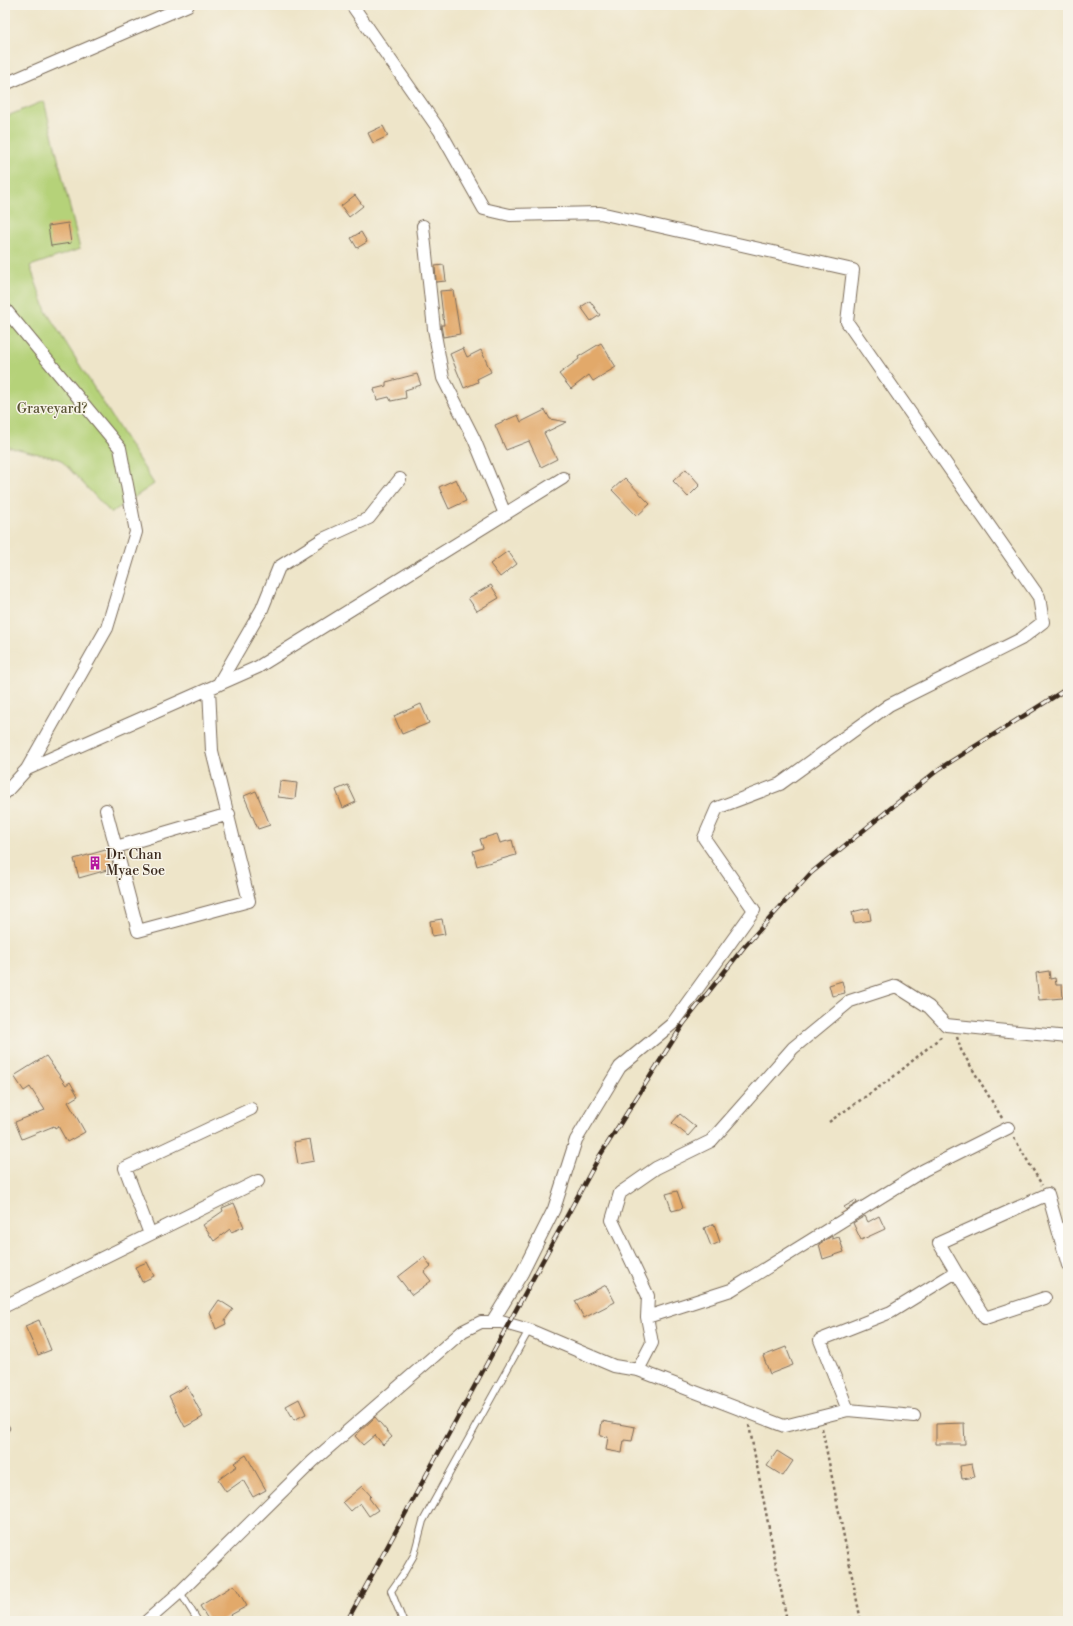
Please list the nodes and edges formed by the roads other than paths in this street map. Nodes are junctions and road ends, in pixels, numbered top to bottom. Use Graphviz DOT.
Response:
graph roads {
  1 [pos="188,5"];
  2 [pos="352,5"];
  3 [pos="5,84"];
  4 [pos="423,226"];
  5 [pos="5,309"];
  6 [pos="400,478"];
  7 [pos="563,478"];
  8 [pos="505,514"];
  9 [pos="213,687"];
  10 [pos="27,769"];
  11 [pos="5,793"];
  12 [pos="106,810"];
  13 [pos="229,814"];
  14 [pos="116,847"];
  15 [pos="1068,1037"];
  16 [pos="251,1109"];
  17 [pos="1008,1128"];
  18 [pos="258,1181"];
  19 [pos="150,1234"];
  20 [pos="1068,1265"];
  21 [pos="956,1272"];
  22 [pos="1046,1298"];
  23 [pos="5,1306"];
  24 [pos="647,1316"];
  25 [pos="492,1322"];
  26 [pos="529,1330"];
  27 [pos="638,1370"];
  28 [pos="848,1410"];
  29 [pos="914,1416"];
  30 [pos="180,1592"];
  31 [pos="147,1621"];
  32 [pos="198,1621"];
  33 [pos="403,1621"];
  1 -- 3 [label="street"];
  2 -- 25 [label="street"];
  4 -- 8 [label="street"];
  5 -- 10 [label="street"];
  6 -- 9 [label="street"];
  7 -- 8 [label="street"];
  8 -- 9 [label="street"];
  9 -- 10 [label="street"];
  9 -- 13 [label="street"];
  10 -- 11 [label="street"];
  12 -- 14 [label="street"];
  13 -- 14 [label="street"];
  13 -- 14 [label="street"];
  15 -- 24 [label="street"];
  16 -- 19 [label="street"];
  17 -- 24 [label="street"];
  18 -- 19 [label="street"];
  19 -- 23 [label="street"];
  20 -- 21 [label="street"];
  21 -- 22 [label="street"];
  21 -- 28 [label="street"];
  24 -- 27 [label="street"];
  25 -- 26 [label="street"];
  25 -- 30 [label="street"];
  26 -- 27 [label="street"];
  26 -- 33 [label="lane"];
  27 -- 28 [label="street"];
  28 -- 29 [label="street"];
  30 -- 31 [label="street"];
  30 -- 32 [label="lane"];
}
